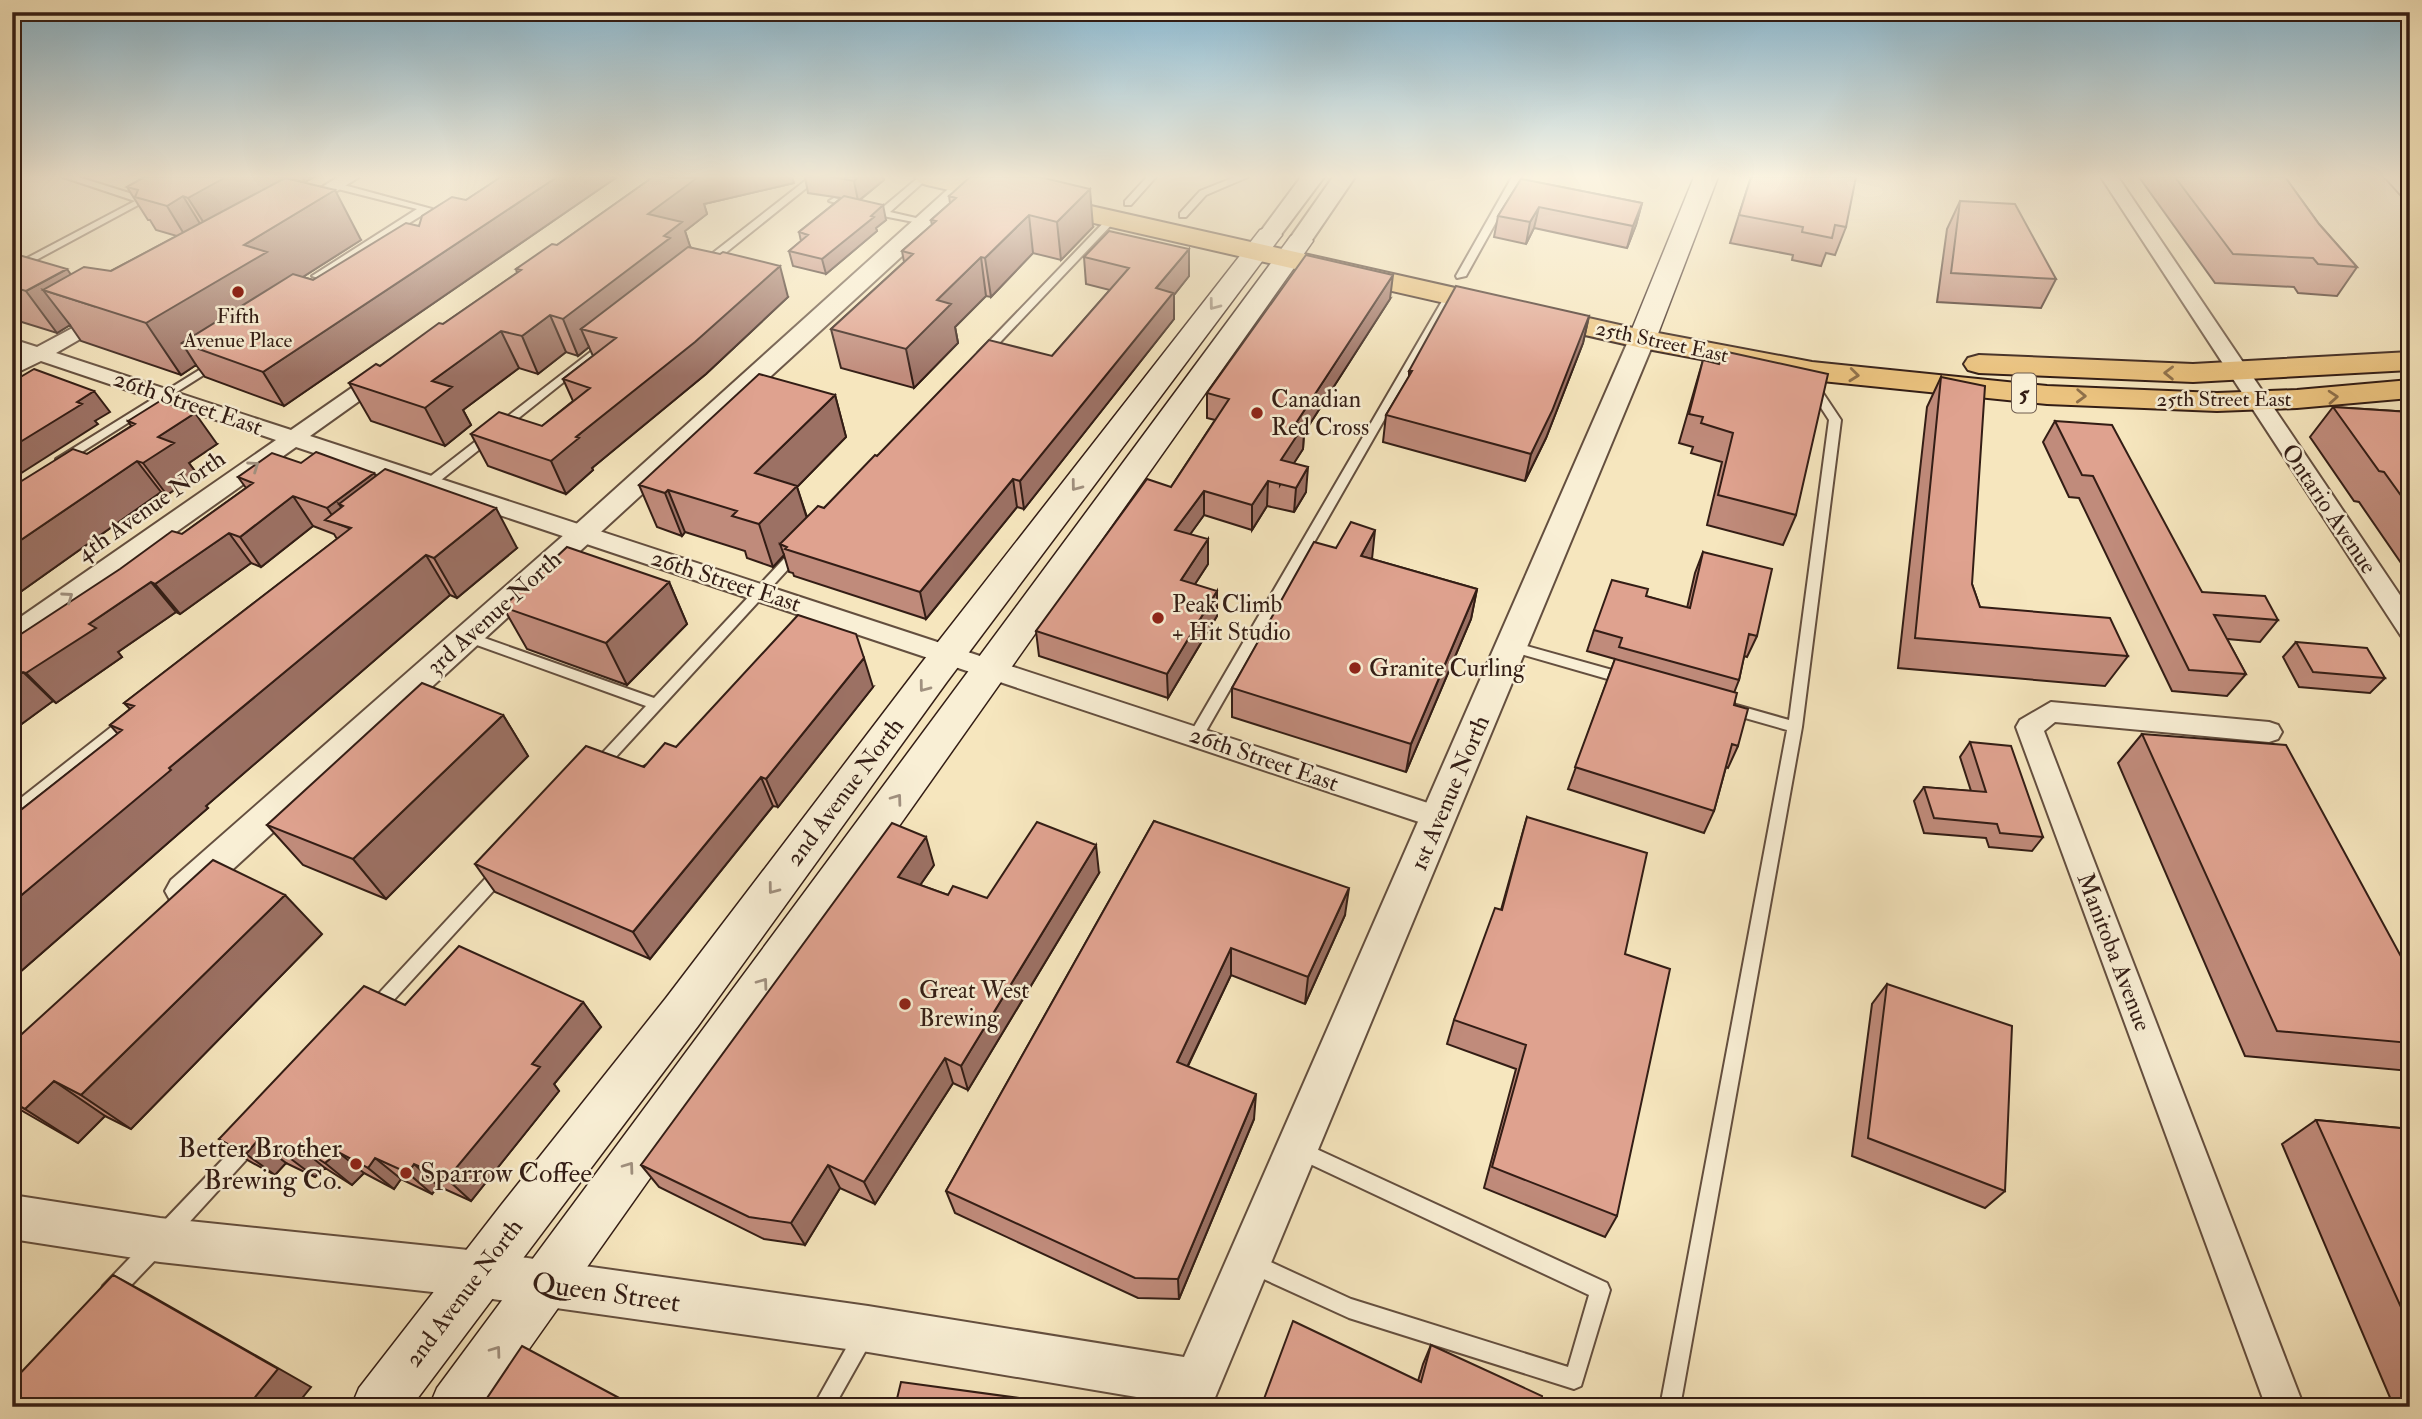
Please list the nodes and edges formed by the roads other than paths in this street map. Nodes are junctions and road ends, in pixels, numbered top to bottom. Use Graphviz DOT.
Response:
graph roads {
  1 [pos="62,243"];
  2 [pos="373,243"];
  3 [pos="732,243"];
  4 [pos="904,243"];
  5 [pos="1089,243"];
  6 [pos="1266,243"];
  7 [pos="1270,243"];
  8 [pos="1280,243"];
  9 [pos="1282,243"];
  10 [pos="1479,243"];
  11 [pos="1680,243"];
  12 [pos="2152,243"];
  13 [pos="1279,246"];
  14 [pos="12,270"];
  15 [pos="698,270"];
  16 [pos="352,275"];
  17 [pos="341,282"];
  18 [pos="1455,286"];
  19 [pos="329,290"];
  20 [pos="119,308"];
  21 [pos="1647,328"];
  22 [pos="612,338"];
  23 [pos="12,345"];
  24 [pos="38,354"];
  25 [pos="225,357"];
  26 [pos="2410,361"];
  27 [pos="401,362"];
  28 [pos="972,366"];
  29 [pos="12,369"];
  30 [pos="1812,370"];
  31 [pos="2237,373"];
  32 [pos="2410,389"];
  33 [pos="166,395"];
  34 [pos="2256,402"];
  35 [pos="293,439"];
  36 [pos="47,468"];
  37 [pos="421,490"];
  38 [pos="583,534"];
  39 [pos="807,541"];
  40 [pos="759,592"];
  41 [pos="2410,629"];
  42 [pos="12,636"];
  43 [pos="468,637"];
  44 [pos="1512,647"];
  45 [pos="948,655"];
  46 [pos="992,668"];
  47 [pos="1639,683"];
  48 [pos="656,704"];
  49 [pos="1717,705"];
  50 [pos="144,710"];
  51 [pos="1796,727"];
  52 [pos="2269,732"];
  53 [pos="1196,736"];
  54 [pos="590,775"];
  55 [pos="12,814"];
  56 [pos="1440,818"];
  57 [pos="515,857"];
  58 [pos="157,915"];
  59 [pos="366,1018"];
  60 [pos="264,1128"];
  61 [pos="1297,1149"];
  62 [pos="12,1217"];
  63 [pos="160,1240"];
  64 [pos="1248,1262"];
  65 [pos="478,1274"];
  66 [pos="545,1284"];
  67 [pos="101,1303"];
  68 [pos="868,1329"];
  69 [pos="1193,1395"];
  70 [pos="379,1407"];
  71 [pos="456,1407"];
  72 [pos="823,1407"];
  73 [pos="1670,1407"];
  74 [pos="2285,1407"];
  1 -- 14 [label="lane"];
  2 -- 17 [label="lane"];
  3 -- 15 [label="lane"];
  4 -- 38 [label="street, 3rd Avenue North"];
  5 -- 28 [label="lane"];
  6 -- 13 [label="main road, 25th Street East / 5"];
  7 -- 13 [label="main road, 25th Street East / 5"];
  8 -- 13 [label="street, 2nd Avenue North"];
  9 -- 13 [label="street, 2nd Avenue North"];
  10 -- 18 [label="lane"];
  11 -- 21 [label="main road, 1st Avenue North"];
  12 -- 31 [label="street, Ontario Avenue"];
  13 -- 18 [label="main road, 25th Street East / 5"];
  13 -- 45 [label="main road, 2nd Avenue North, one-way"];
  13 -- 46 [label="main road, 2nd Avenue North"];
  16 -- 17 [label="lane"];
  17 -- 19 [label="lane"];
  18 -- 21 [label="main road, 25th Street East / 5"];
  18 -- 53 [label="lane"];
  20 -- 24 [label="street"];
  21 -- 30 [label="main road, 25th Street East / 5"];
  31 -- 21 [label="main road, 25th Street East / 5, one-way"];
  21 -- 44 [label="street, 1st Avenue North"];
  22 -- 37 [label="lane"];
  23 -- 24 [label="street, 26th Street East"];
  24 -- 29 [label="street"];
  24 -- 33 [label="street, 26th Street East"];
  25 -- 33 [label="lane"];
  26 -- 31 [label="main road, 25th Street East / 5"];
  27 -- 35 [label="street, 4th Avenue North"];
  30 -- 34 [label="main road, 25th Street East / 5, one-way"];
  30 -- 51 [label="lane"];
  31 -- 34 [label="street, Ontario Avenue"];
  34 -- 32 [label="main road, 25th Street East / 5, one-way"];
  33 -- 35 [label="street, 26th Street East"];
  33 -- 36 [label="lane"];
  34 -- 41 [label="street, Ontario Avenue"];
  35 -- 37 [label="street, 26th Street East"];
  42 -- 35 [label="street, 4th Avenue North, one-way"];
  37 -- 38 [label="street, 26th Street East"];
  38 -- 40 [label="street, 26th Street East"];
  38 -- 43 [label="street, 3rd Avenue North"];
  39 -- 40 [label="lane"];
  40 -- 45 [label="street, 26th Street East"];
  40 -- 48 [label="lane"];
  43 -- 48 [label="lane"];
  43 -- 58 [label="street, 3rd Avenue North"];
  44 -- 47 [label="lane"];
  44 -- 56 [label="street, 1st Avenue North"];
  45 -- 46 [label="street, 26th Street East"];
  45 -- 65 [label="main road, 2nd Avenue North, one-way"];
  46 -- 53 [label="street, 26th Street East"];
  66 -- 46 [label="main road, 2nd Avenue North, one-way"];
  48 -- 54 [label="lane"];
  49 -- 51 [label="lane"];
  50 -- 55 [label="lane"];
  51 -- 73 [label="lane"];
  52 -- 74 [label="street, Manitoba Avenue"];
  53 -- 56 [label="street, 26th Street East"];
  56 -- 61 [label="street, 1st Avenue North"];
  57 -- 59 [label="lane"];
  60 -- 63 [label="lane"];
  61 -- 64 [label="street, 1st Avenue North"];
  61 -- 64 [label="lane"];
  62 -- 63 [label="street, Queen Street"];
  63 -- 65 [label="street, Queen Street"];
  63 -- 67 [label="lane"];
  64 -- 69 [label="street, 1st Avenue North"];
  65 -- 66 [label="street, Queen Street"];
  65 -- 70 [label="main road, 2nd Avenue North"];
  66 -- 68 [label="street, Queen Street"];
  71 -- 66 [label="main road, 2nd Avenue North, one-way"];
  68 -- 69 [label="street, Queen Street"];
  68 -- 72 [label="lane"];
}
